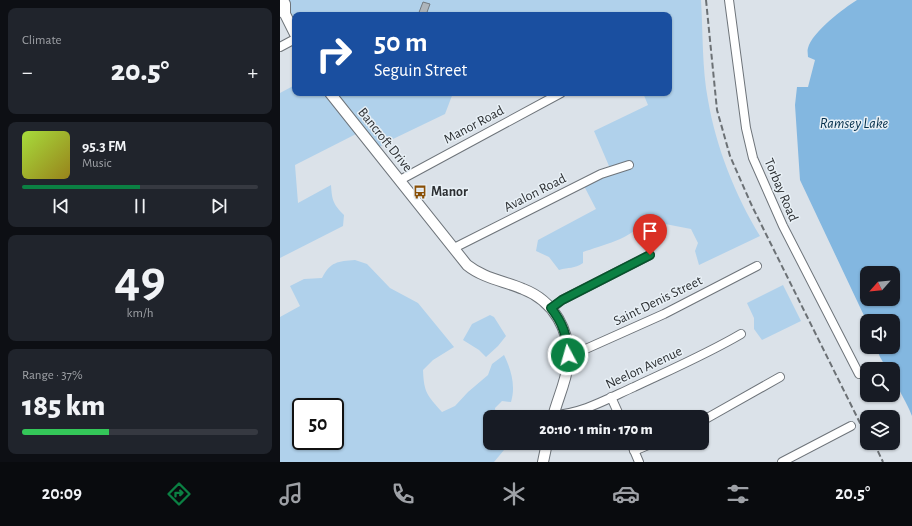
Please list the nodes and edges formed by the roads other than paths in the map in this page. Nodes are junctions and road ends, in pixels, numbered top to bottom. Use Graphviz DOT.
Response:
graph roads {
  1 [pos="283,0"];
  2 [pos="728,0"];
  3 [pos="282,12"];
  4 [pos="292,29"];
  5 [pos="292,41"];
  6 [pos="280,47"];
  7 [pos="332,96"];
  8 [pos="555,96"];
  9 [pos="629,165"];
  10 [pos="400,180"];
  11 [pos="454,248"];
  12 [pos="650,255"];
  13 [pos="757,266"];
  14 [pos="551,308"];
  15 [pos="741,334"];
  16 [pos="568,355"];
  17 [pos="859,374"];
  18 [pos="780,377"];
  19 [pos="611,397"];
  20 [pos="555,410"];
  21 [pos="580,410"];
  22 [pos="617,410"];
  23 [pos="709,417"];
  24 [pos="851,426"];
  25 [pos="546,450"];
  26 [pos="633,450"];
  27 [pos="543,462"];
  28 [pos="639,462"];
  29 [pos="782,462"];
  1 -- 3 [label="main road"];
  2 -- 17 [label="street, Torbay Road"];
  3 -- 4 [label="main road"];
  5 -- 6 [label="street"];
  7 -- 10 [label="main road, Bancroft Drive"];
  8 -- 10 [label="street, Manor Road"];
  9 -- 11 [label="street, Avalon Road"];
  10 -- 11 [label="main road, Bancroft Drive"];
  11 -- 14 [label="main road, Bancroft Drive"];
  12 -- 14 [label="street"];
  13 -- 16 [label="street, Saint Denis Street"];
  14 -- 16 [label="main road, Bancroft Drive"];
  15 -- 19 [label="street, Neelon Avenue"];
  16 -- 20 [label="main road, Bancroft Drive"];
  18 -- 23 [label="street"];
  19 -- 21 [label="street, Neelon Avenue"];
  19 -- 22 [label="street"];
  24 -- 29 [label="street"];
  25 -- 27 [label="main road"];
  26 -- 28 [label="street"];
}
